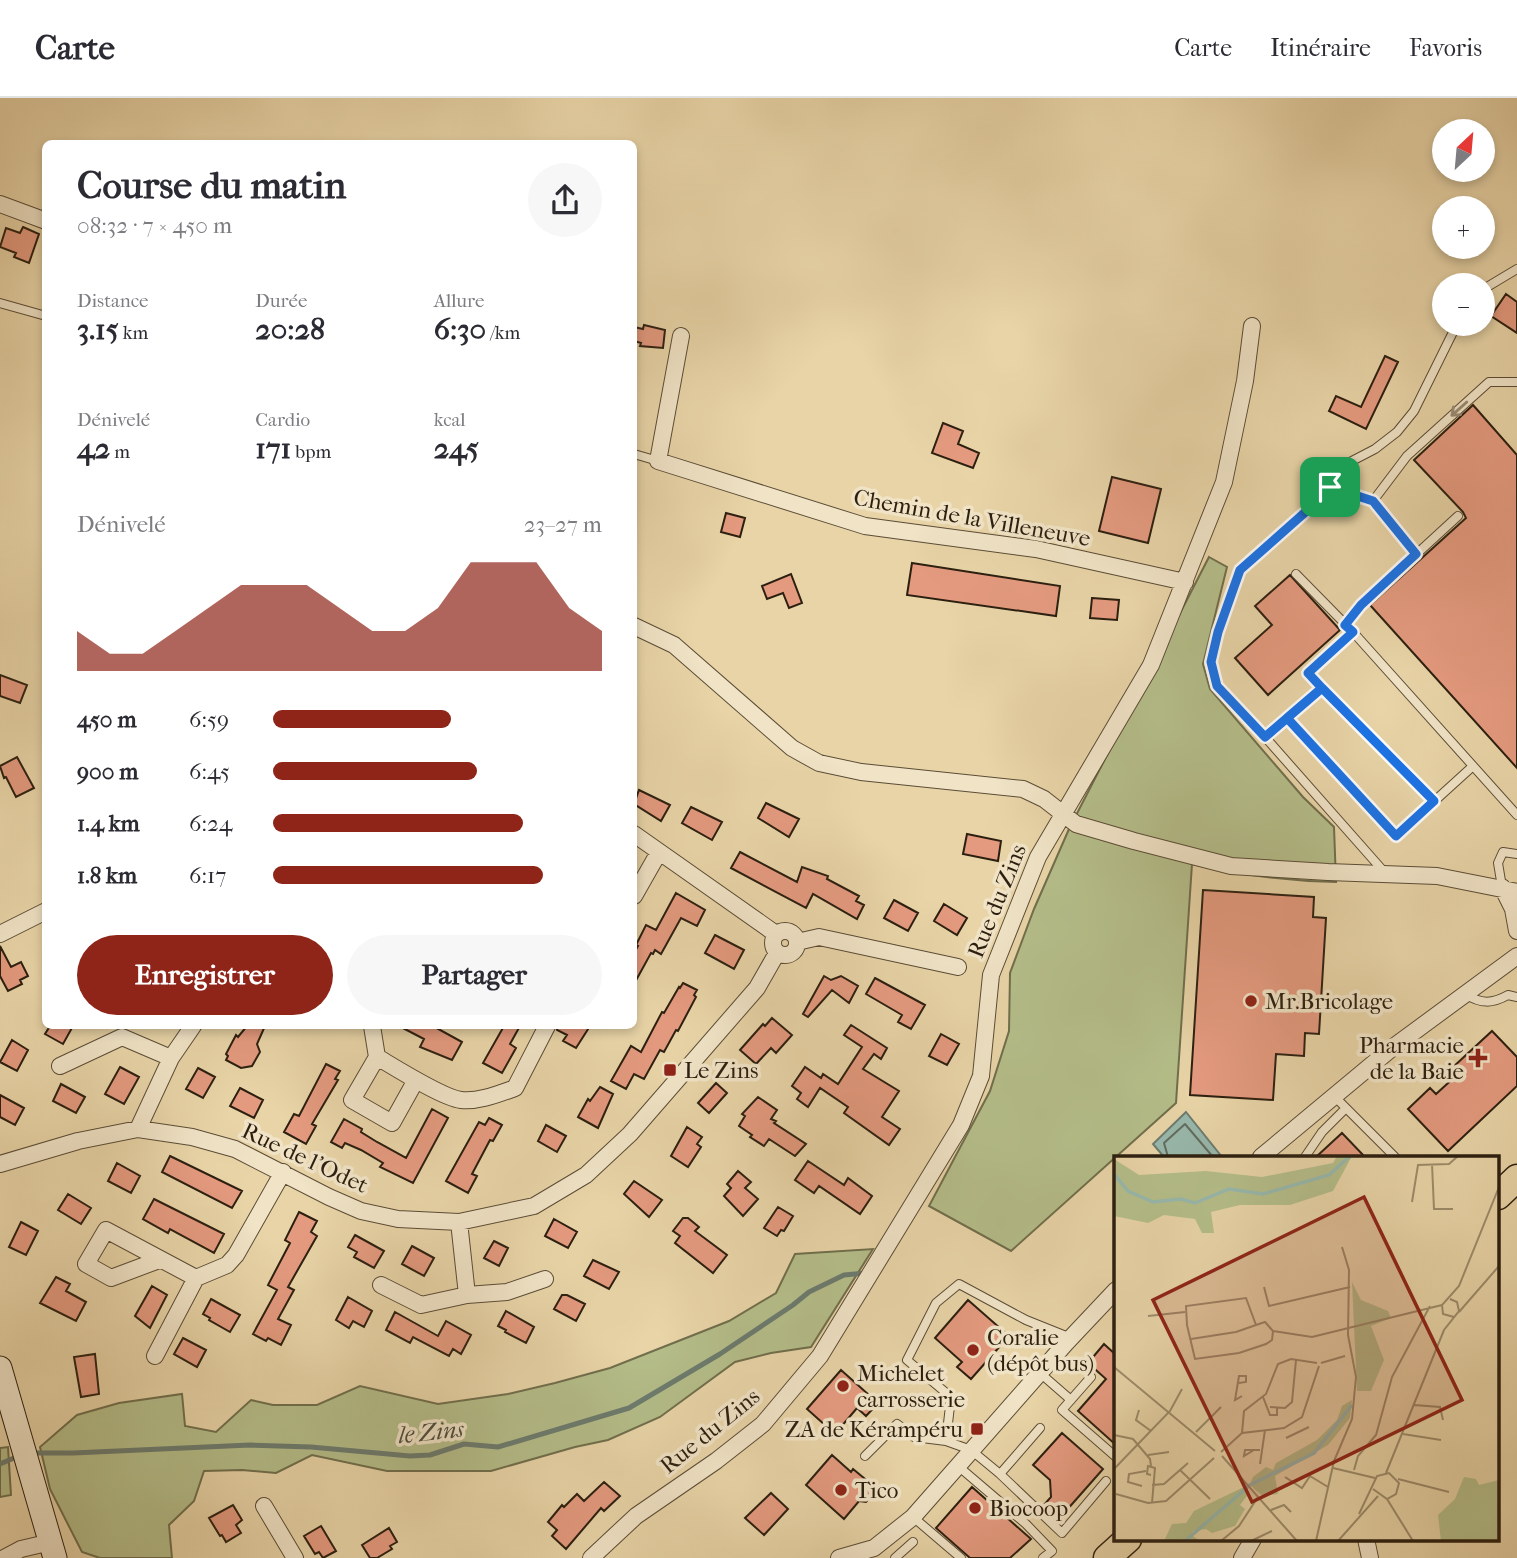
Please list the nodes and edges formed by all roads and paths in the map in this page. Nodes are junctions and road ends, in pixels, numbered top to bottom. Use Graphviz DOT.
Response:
graph roads {
  1 [pos="0,204"];
  2 [pos="42,220"];
  3 [pos="1517,269"];
  4 [pos="1495,282"];
  5 [pos="0,303"];
  6 [pos="42,315"];
  7 [pos="1252,326"];
  8 [pos="681,336"];
  9 [pos="1451,336"];
  10 [pos="1517,382"];
  11 [pos="637,455"];
  12 [pos="658,461"];
  13 [pos="1330,487"];
  14 [pos="1373,501"];
  15 [pos="1458,516"];
  16 [pos="1416,554"];
  17 [pos="1296,574"];
  18 [pos="1185,582"];
  19 [pos="1345,625"];
  20 [pos="637,627"];
  21 [pos="1353,632"];
  22 [pos="1322,688"];
  23 [pos="1287,718"];
  24 [pos="1265,737"];
  25 [pos="1473,766"];
  26 [pos="1434,801"];
  27 [pos="1063,815"];
  28 [pos="1517,815"];
  29 [pos="637,836"];
  30 [pos="659,852"];
  31 [pos="1517,855"];
  32 [pos="1386,874"];
  33 [pos="1510,890"];
  34 [pos="637,891"];
  35 [pos="42,913"];
  36 [pos="1517,933"];
  37 [pos="0,934"];
  38 [pos="776,934"];
  39 [pos="797,942"];
  40 [pos="777,953"];
  41 [pos="1516,957"];
  42 [pos="958,967"];
  43 [pos="1465,994"];
  44 [pos="1517,997"];
  45 [pos="192,1029"];
  46 [pos="372,1029"];
  47 [pos="545,1029"];
  48 [pos="377,1057"];
  49 [pos="171,1058"];
  50 [pos="60,1066"];
  51 [pos="416,1080"];
  52 [pos="1340,1102"];
  53 [pos="138,1129"];
  54 [pos="1262,1156"];
  55 [pos="1306,1156"];
  56 [pos="1394,1156"];
  57 [pos="0,1164"];
  58 [pos="283,1172"];
  59 [pos="1517,1178"];
  60 [pos="1500,1194"];
  61 [pos="459,1222"];
  62 [pos="159,1260"];
  63 [pos="196,1278"];
  64 [pos="545,1279"];
  65 [pos="382,1284"];
  66 [pos="1114,1292"];
  67 [pos="467,1295"];
  68 [pos="1071,1338"];
  69 [pos="155,1356"];
  70 [pos="0,1368"];
  71 [pos="1040,1373"];
  72 [pos="1091,1377"];
  73 [pos="1071,1400"];
  74 [pos="1040,1428"];
  75 [pos="946,1441"];
  76 [pos="971,1450"];
  77 [pos="1114,1455"];
  78 [pos="865,1456"];
  79 [pos="958,1466"];
  80 [pos="1000,1474"];
  81 [pos="1106,1481"];
  82 [pos="264,1506"];
  83 [pos="913,1517"];
  84 [pos="1127,1540"];
  85 [pos="1252,1540"];
  86 [pos="1366,1540"];
  87 [pos="913,1542"];
  88 [pos="53,1550"];
  89 [pos="846,1557"];
  90 [pos="4,1558"];
  91 [pos="295,1558"];
  92 [pos="591,1558"];
  93 [pos="895,1558"];
  94 [pos="961,1558"];
  95 [pos="1043,1558"];
  96 [pos="1107,1558"];
  97 [pos="1242,1558"];
  98 [pos="1370,1558"];
  1 -- 2 [label="street"];
  3 -- 4 [label="lane"];
  5 -- 6 [label="lane"];
  7 -- 18 [label="street, Rue du Zins"];
  8 -- 12 [label="street"];
  9 -- 13 [label="lane"];
  10 -- 14 [label="lane, one-way"];
  11 -- 12 [label="lane, Chemin de la Villeneuve"];
  12 -- 18 [label="street, Chemin de la Villeneuve"];
  13 -- 14 [label="lane"];
  13 -- 24 [label="lane"];
  14 -- 16 [label="lane"];
  15 -- 16 [label="lane"];
  16 -- 19 [label="lane"];
  17 -- 19 [label="lane"];
  18 -- 27 [label="street, Rue du Zins"];
  19 -- 21 [label="lane"];
  20 -- 27 [label="street"];
  21 -- 22 [label="lane"];
  21 -- 25 [label="lane"];
  22 -- 23 [label="lane"];
  22 -- 26 [label="lane"];
  23 -- 24 [label="lane"];
  23 -- 26 [label="lane"];
  24 -- 32 [label="lane"];
  25 -- 26 [label="lane"];
  25 -- 28 [label="lane"];
  27 -- 32 [label="street"];
  27 -- 92 [label="street, Rue du Zins"];
  29 -- 30 [label="street"];
  30 -- 34 [label="street"];
  30 -- 38 [label="street"];
  31 -- 33 [label="lane"];
  32 -- 33 [label="street"];
  33 -- 36 [label="street"];
  35 -- 37 [label="street"];
  36 -- 41 [label="street"];
  38 -- 39 [label="street"];
  38 -- 40 [label="street"];
  39 -- 40 [label="street"];
  39 -- 42 [label="street"];
  40 -- 61 [label="street, Rue de l'Odet"];
  41 -- 43 [label="street"];
  43 -- 44 [label="lane"];
  43 -- 52 [label="street"];
  45 -- 49 [label="street"];
  46 -- 48 [label="street"];
  47 -- 51 [label="street"];
  48 -- 51 [label="street"];
  48 -- 51 [label="street"];
  49 -- 50 [label="street"];
  49 -- 53 [label="street"];
  52 -- 54 [label="street"];
  52 -- 55 [label="lane"];
  52 -- 56 [label="lane"];
  53 -- 57 [label="street, Rue de l'Odet"];
  53 -- 58 [label="street, Rue de l'Odet"];
  58 -- 61 [label="street, Rue de l'Odet"];
  58 -- 63 [label="street"];
  59 -- 60 [label="main road"];
  61 -- 67 [label="street"];
  62 -- 63 [label="street"];
  63 -- 69 [label="street"];
  64 -- 67 [label="street"];
  65 -- 67 [label="street"];
  66 -- 68 [label="street"];
  68 -- 71 [label="street"];
  68 -- 75 [label="lane"];
  70 -- 88 [label="main road"];
  71 -- 73 [label="lane"];
  71 -- 76 [label="street"];
  72 -- 73 [label="lane"];
  73 -- 77 [label="lane"];
  74 -- 80 [label="lane"];
  75 -- 76 [label="lane"];
  75 -- 78 [label="lane"];
  76 -- 79 [label="street"];
  76 -- 80 [label="lane"];
  79 -- 83 [label="street"];
  79 -- 95 [label="lane"];
  80 -- 81 [label="lane"];
  82 -- 91 [label="street"];
  83 -- 89 [label="street"];
  83 -- 94 [label="lane"];
  84 -- 96 [label="main road"];
  85 -- 97 [label="street"];
  86 -- 98 [label="street"];
  87 -- 93 [label="lane"];
  88 -- 90 [label="street"];
}
